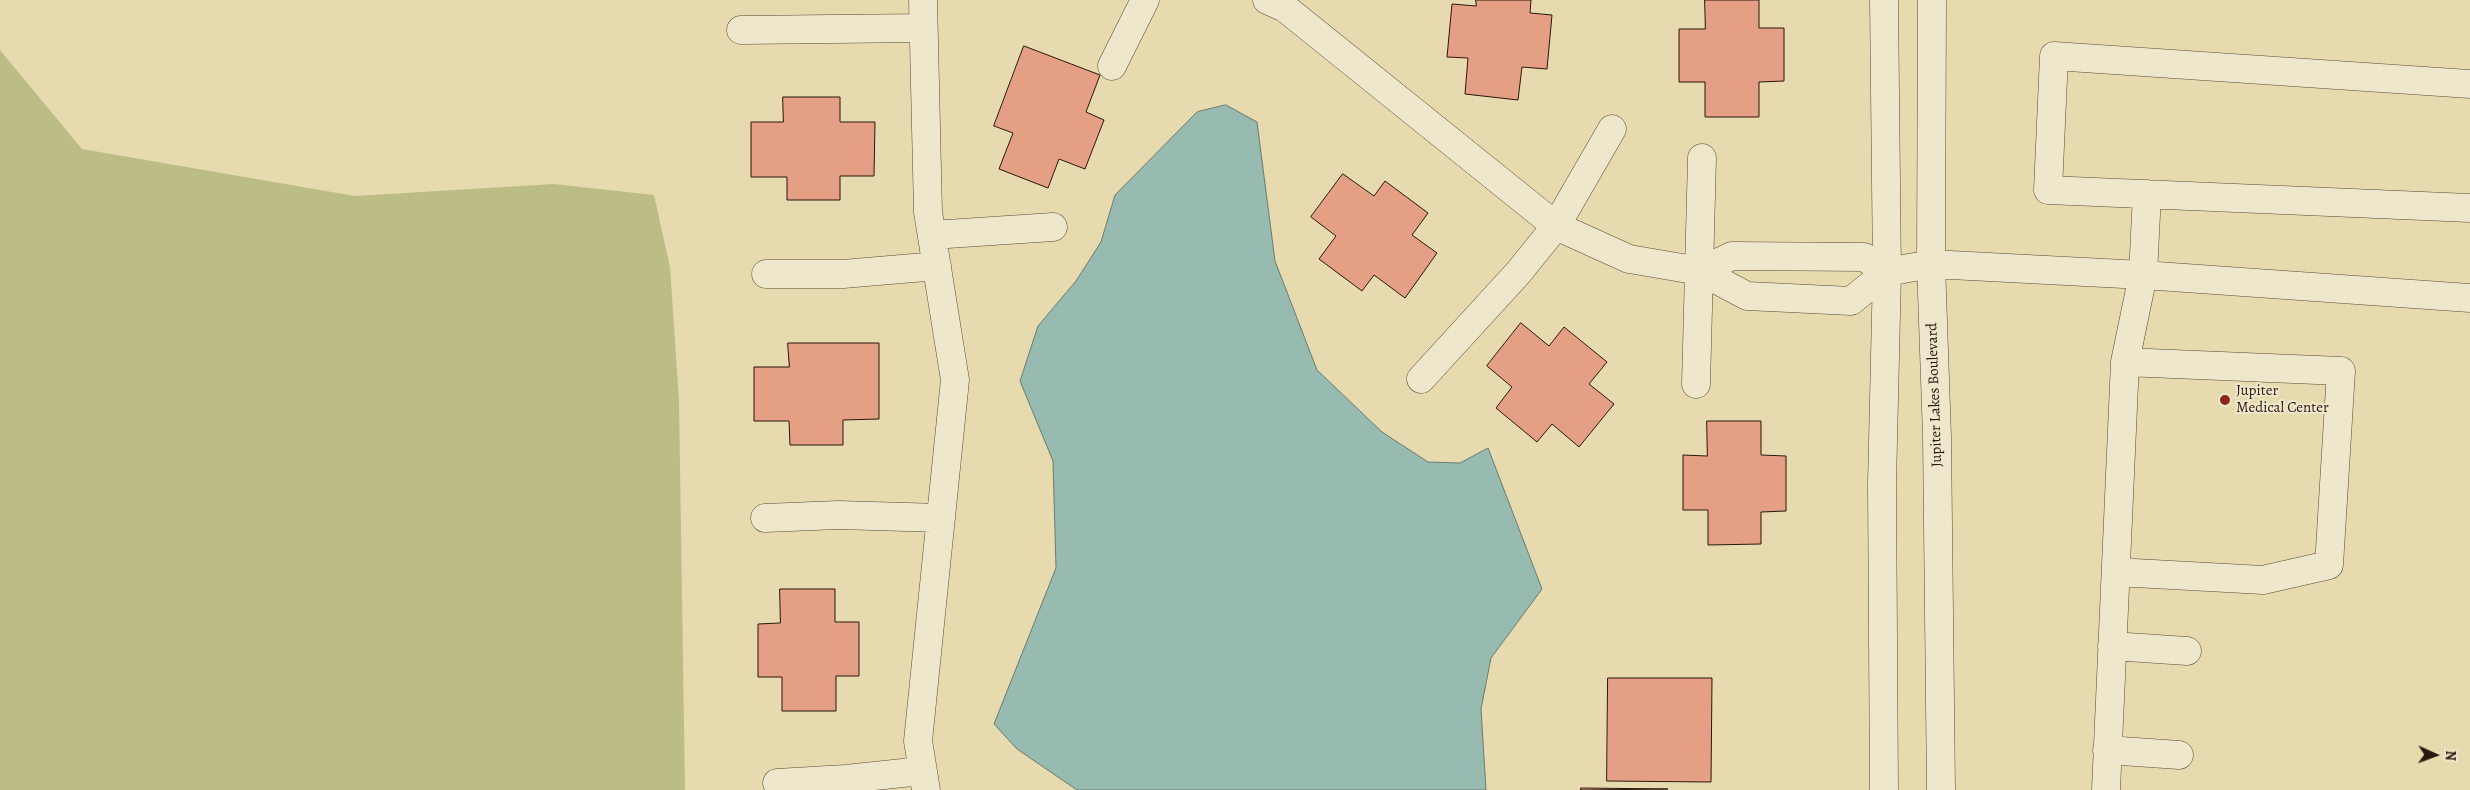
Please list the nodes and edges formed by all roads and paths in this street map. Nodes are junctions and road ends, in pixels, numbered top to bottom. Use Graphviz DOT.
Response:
graph roads {
  1 [pos="923,0"];
  2 [pos="1145,0"];
  3 [pos="1267,0"];
  4 [pos="1884,0"];
  5 [pos="1932,0"];
  6 [pos="923,28"];
  7 [pos="741,30"];
  8 [pos="1112,66"];
  9 [pos="2470,84"];
  10 [pos="1612,129"];
  11 [pos="1702,158"];
  12 [pos="2148,194"];
  13 [pos="2470,208"];
  14 [pos="1053,226"];
  15 [pos="1556,226"];
  16 [pos="932,235"];
  17 [pos="1931,264"];
  18 [pos="937,266"];
  19 [pos="1700,270"];
  20 [pos="1887,272"];
  21 [pos="766,274"];
  22 [pos="2143,275"];
  23 [pos="2470,298"];
  24 [pos="2125,362"];
  25 [pos="1421,379"];
  26 [pos="1696,384"];
  27 [pos="765,518"];
  28 [pos="941,518"];
  29 [pos="2116,572"];
  30 [pos="2112,646"];
  31 [pos="2187,651"];
  32 [pos="2107,750"];
  33 [pos="2180,755"];
  34 [pos="924,780"];
  35 [pos="777,783"];
  36 [pos="1884,790"];
  37 [pos="1940,790"];
  38 [pos="2106,790"];
  1 -- 6 [label="street"];
  2 -- 8 [label="street"];
  3 -- 15 [label="street"];
  4 -- 20 [label="street"];
  5 -- 17 [label="street, Jupiter Lakes Boulevard"];
  6 -- 7 [label="street"];
  6 -- 16 [label="street"];
  9 -- 12 [label="street"];
  10 -- 15 [label="street"];
  11 -- 19 [label="street"];
  12 -- 13 [label="street"];
  12 -- 22 [label="street"];
  14 -- 16 [label="street"];
  15 -- 19 [label="street"];
  15 -- 25 [label="street"];
  16 -- 18 [label="street"];
  17 -- 20 [label="street"];
  17 -- 22 [label="street"];
  17 -- 37 [label="street, Jupiter Lakes Boulevard"];
  18 -- 21 [label="street"];
  18 -- 28 [label="street"];
  19 -- 20 [label="street"];
  19 -- 20 [label="street"];
  19 -- 26 [label="street"];
  20 -- 36 [label="street"];
  22 -- 23 [label="street"];
  22 -- 24 [label="street"];
  24 -- 29 [label="street"];
  24 -- 29 [label="street"];
  27 -- 28 [label="street"];
  28 -- 34 [label="street"];
  29 -- 30 [label="street"];
  30 -- 31 [label="street"];
  30 -- 32 [label="street"];
  32 -- 33 [label="street"];
  32 -- 38 [label="street"];
  34 -- 35 [label="street"];
}
